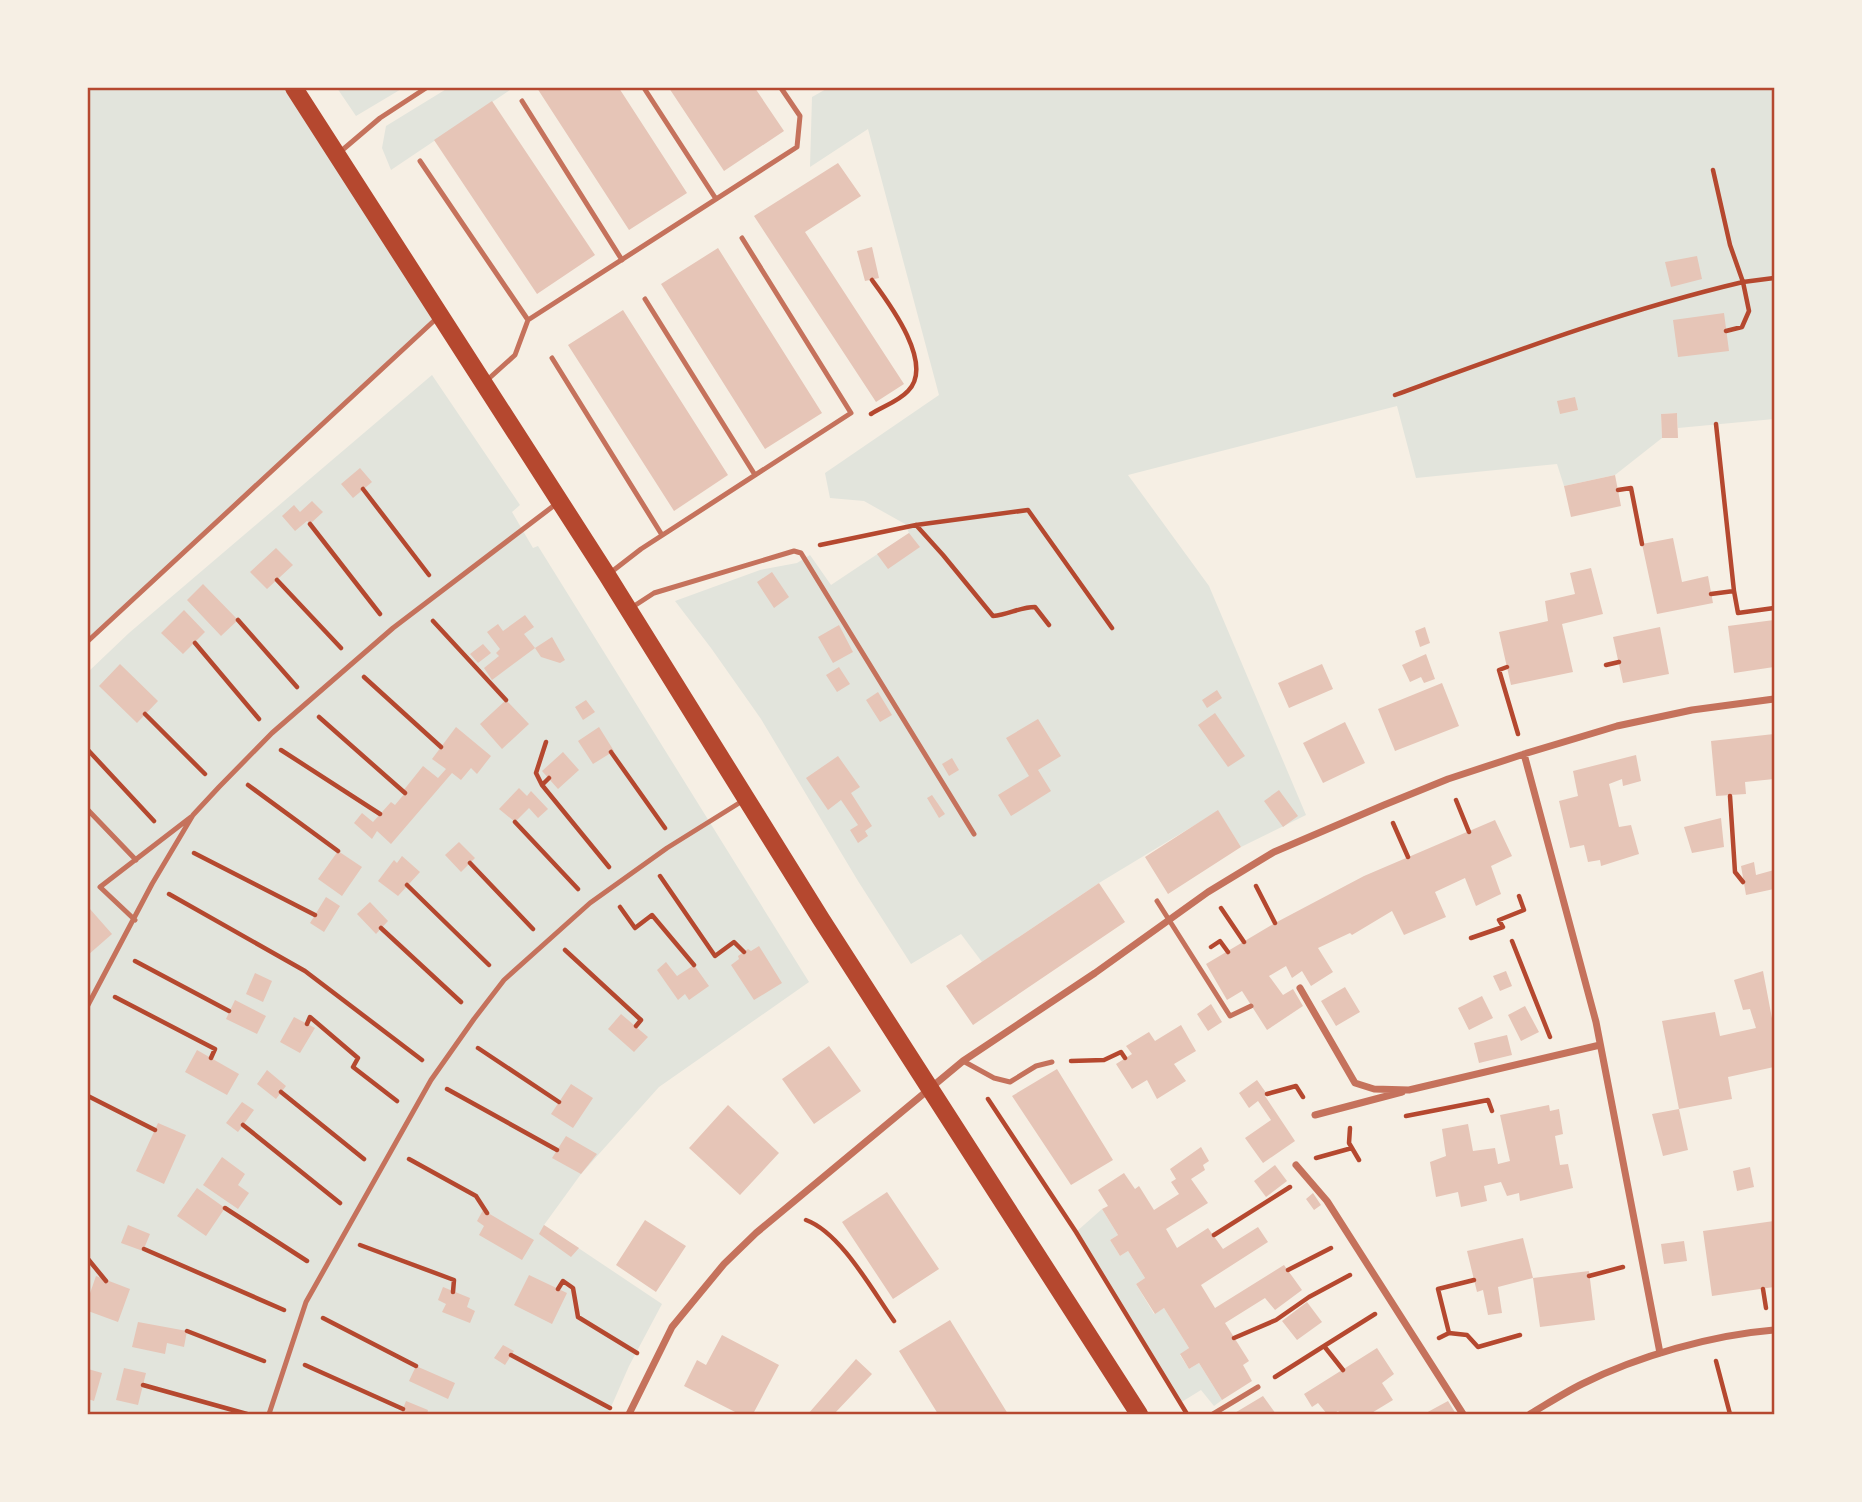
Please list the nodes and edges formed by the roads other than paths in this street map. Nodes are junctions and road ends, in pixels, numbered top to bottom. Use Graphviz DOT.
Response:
graph roads {
  1 [pos="294,88"];
  2 [pos="426,88"];
  3 [pos="644,88"];
  4 [pos="781,88"];
  5 [pos="522,101"];
  6 [pos="337,154"];
  7 [pos="421,161"];
  8 [pos="716,199"];
  9 [pos="742,238"];
  10 [pos="622,260"];
  11 [pos="645,299"];
  12 [pos="439,316"];
  13 [pos="528,320"];
  14 [pos="552,358"];
  15 [pos="483,384"];
  16 [pos="755,475"];
  17 [pos="559,502"];
  18 [pos="662,535"];
  19 [pos="607,575"];
  20 [pos="629,610"];
  21 [pos="88,641"];
  22 [pos="1774,699"];
  23 [pos="1524,754"];
  24 [pos="746,798"];
  25 [pos="88,810"];
  26 [pos="193,815"];
  27 [pos="974,834"];
  28 [pos="136,860"];
  29 [pos="1157,901"];
  30 [pos="135,920"];
  31 [pos="1168,920"];
  32 [pos="1300,988"];
  33 [pos="88,1005"];
  34 [pos="1251,1006"];
  35 [pos="1600,1045"];
  36 [pos="963,1061"];
  37 [pos="1052,1062"];
  38 [pos="930,1088"];
  39 [pos="1409,1090"];
  40 [pos="1315,1115"];
  41 [pos="1299,1168"];
  42 [pos="1774,1330"];
  43 [pos="1660,1353"];
  44 [pos="1258,1387"];
  45 [pos="269,1415"];
  46 [pos="629,1415"];
  47 [pos="1139,1415"];
  48 [pos="1213,1415"];
  49 [pos="1462,1415"];
  50 [pos="1530,1415"];
  1 -- 6 [label="main road"];
  2 -- 6 [label="lane"];
  3 -- 8 [label="lane"];
  4 -- 8 [label="lane"];
  5 -- 10 [label="lane"];
  6 -- 12 [label="main road"];
  7 -- 13 [label="lane"];
  8 -- 10 [label="lane"];
  9 -- 16 [label="lane"];
  10 -- 13 [label="lane"];
  11 -- 16 [label="lane"];
  12 -- 15 [label="main road"];
  12 -- 21 [label="lane"];
  13 -- 15 [label="lane"];
  14 -- 18 [label="lane"];
  15 -- 17 [label="main road"];
  16 -- 18 [label="lane"];
  17 -- 19 [label="main road"];
  17 -- 26 [label="lane"];
  18 -- 19 [label="lane"];
  19 -- 20 [label="main road"];
  20 -- 24 [label="main road"];
  20 -- 27 [label="lane"];
  22 -- 23 [label="street"];
  23 -- 31 [label="street"];
  23 -- 35 [label="street"];
  24 -- 38 [label="main road"];
  24 -- 45 [label="lane"];
  25 -- 28 [label="lane"];
  26 -- 28 [label="lane"];
  26 -- 30 [label="lane"];
  28 -- 30 [label="lane"];
  29 -- 31 [label="lane"];
  30 -- 33 [label="lane"];
  31 -- 34 [label="lane"];
  31 -- 36 [label="street"];
  32 -- 39 [label="street"];
  35 -- 39 [label="street"];
  35 -- 43 [label="street"];
  36 -- 37 [label="lane"];
  36 -- 38 [label="street"];
  38 -- 46 [label="street"];
  38 -- 47 [label="main road"];
  39 -- 40 [label="street"];
  41 -- 49 [label="street"];
  42 -- 43 [label="street"];
  43 -- 50 [label="street"];
  44 -- 48 [label="lane"];
}
